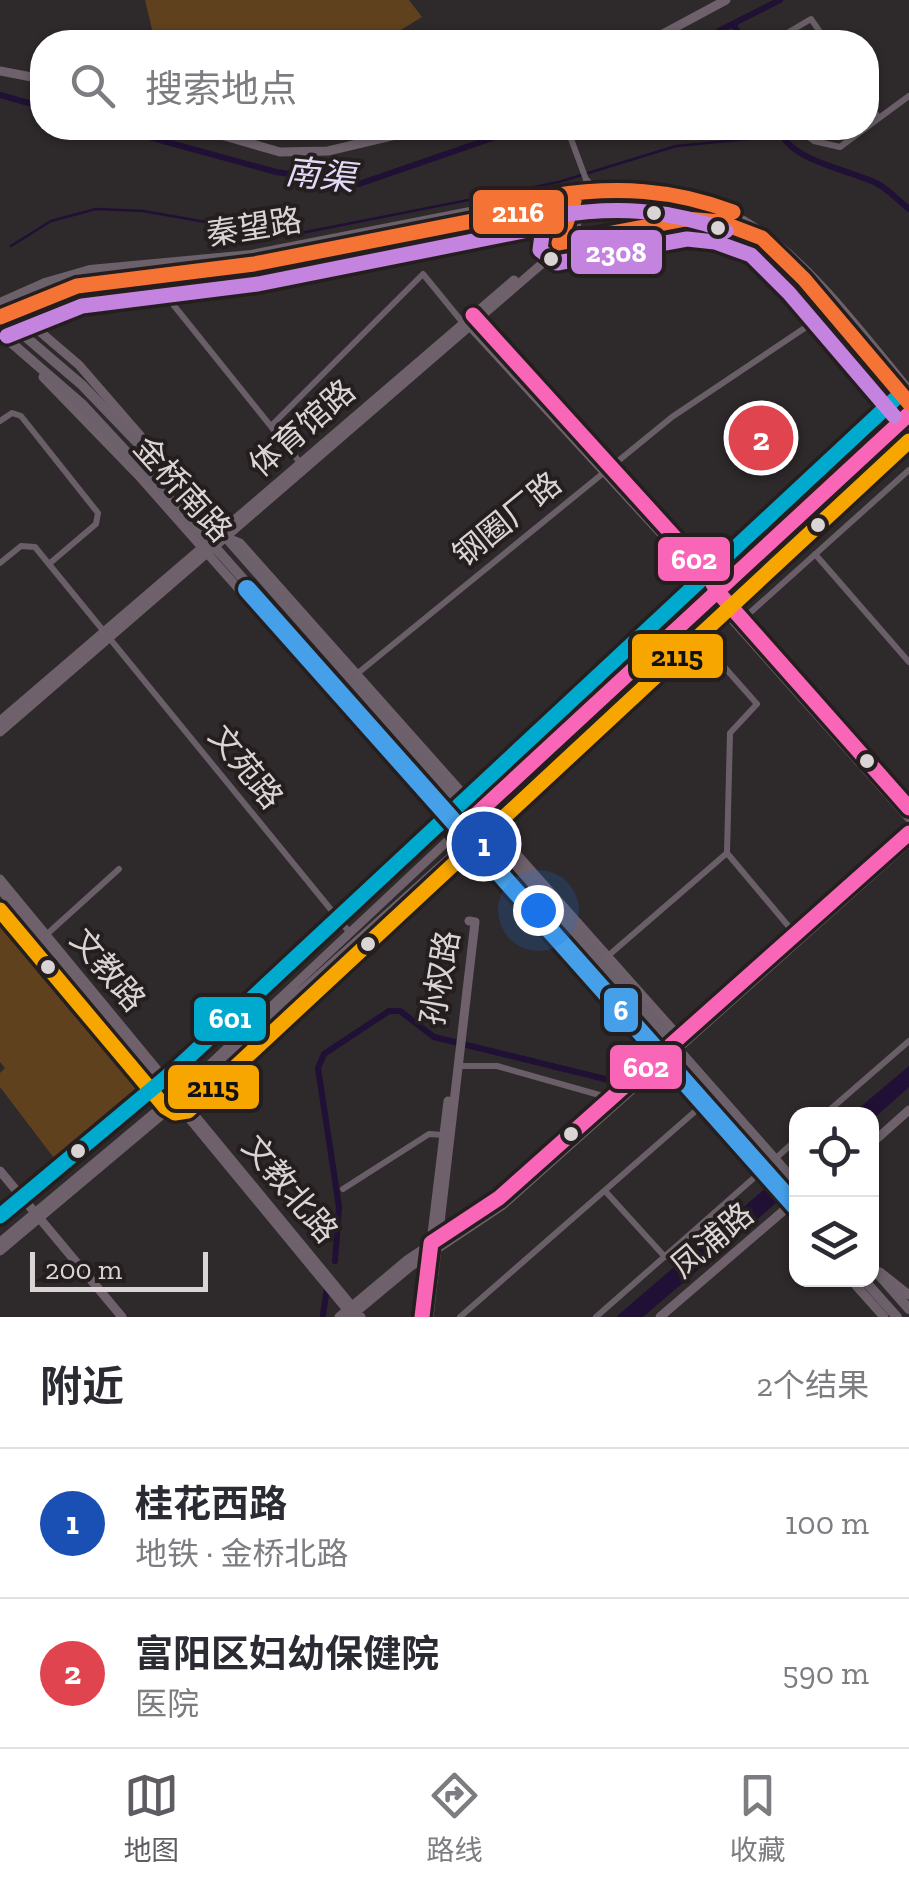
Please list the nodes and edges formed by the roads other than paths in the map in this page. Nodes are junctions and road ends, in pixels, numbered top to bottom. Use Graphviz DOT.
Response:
graph roads {
  1 [pos="726,0"];
  2 [pos="670,30"];
  3 [pos="792,30"];
  4 [pos="819,30"];
  5 [pos="0,71"];
  6 [pos="30,77"];
  7 [pos="909,96"];
  8 [pos="879,118"];
  9 [pos="238,140"];
  10 [pos="374,140"];
  11 [pos="573,140"];
  12 [pos="813,140"];
  13 [pos="849,140"];
  14 [pos="582,190"];
  15 [pos="762,238"];
  16 [pos="562,243"];
  17 [pos="146,271"];
  18 [pos="0,303"];
  19 [pos="835,308"];
  20 [pos="1,316"];
  21 [pos="470,321"];
  22 [pos="0,336"];
  23 [pos="909,390"];
  24 [pos="909,403"];
  25 [pos="909,414"];
  26 [pos="0,421"];
  27 [pos="271,426"];
  28 [pos="909,434"];
  29 [pos="302,465"];
  30 [pos="608,470"];
  31 [pos="909,470"];
  32 [pos="222,535"];
  33 [pos="207,548"];
  34 [pos="816,554"];
  35 [pos="0,563"];
  36 [pos="48,564"];
  37 [pos="715,594"];
  38 [pos="726,607"];
  39 [pos="743,619"];
  40 [pos="307,630"];
  41 [pos="106,636"];
  42 [pos="696,636"];
  43 [pos="324,637"];
  44 [pos="909,662"];
  45 [pos="320,665"];
  46 [pos="358,673"];
  47 [pos="323,683"];
  48 [pos="0,721"];
  49 [pos="0,732"];
  50 [pos="909,808"];
  51 [pos="476,814"];
  52 [pos="909,818"];
  53 [pos="487,826"];
  54 [pos="459,830"];
  55 [pos="909,832"];
  56 [pos="469,841"];
  57 [pos="909,842"];
  58 [pos="727,853"];
  59 [pos="119,869"];
  60 [pos="0,879"];
  61 [pos="0,889"];
  62 [pos="350,932"];
  63 [pos="795,934"];
  64 [pos="46,935"];
  65 [pos="609,955"];
  66 [pos="606,988"];
  67 [pos="610,1006"];
  68 [pos="458,1036"];
  69 [pos="909,1041"];
  70 [pos="675,1046"];
  71 [pos="457,1060"];
  72 [pos="660,1060"];
  73 [pos="177,1098"];
  74 [pos="610,1098"];
  75 [pos="909,1106"];
  76 [pos="833,1107"];
  77 [pos="699,1108"];
  78 [pos="879,1133"];
  79 [pos="444,1136"];
  80 [pos="789,1149"];
  81 [pos="778,1163"];
  82 [pos="0,1171"];
  83 [pos="768,1172"];
  84 [pos="789,1176"];
  85 [pos="0,1180"];
  86 [pos="344,1189"];
  87 [pos="606,1192"];
  88 [pos="790,1197"];
  89 [pos="789,1206"];
  90 [pos="789,1207"];
  91 [pos="35,1217"];
  92 [pos="0,1242"];
  93 [pos="434,1246"];
  94 [pos="0,1250"];
  95 [pos="665,1257"];
  96 [pos="879,1272"];
  97 [pos="879,1275"];
  98 [pos="857,1287"];
  99 [pos="870,1287"];
  100 [pos="909,1295"];
  101 [pos="909,1309"];
  102 [pos="352,1314"];
  103 [pos="114,1317"];
  104 [pos="122,1317"];
  105 [pos="426,1317"];
  106 [pos="460,1317"];
  107 [pos="596,1317"];
  108 [pos="660,1317"];
  109 [pos="668,1317"];
  110 [pos="884,1317"];
  111 [pos="897,1317"];
  1 -- 2 [label="main road"];
  3 -- 4 [label="street"];
  5 -- 6 [label="main road"];
  7 -- 8 [label="street"];
  9 -- 10 [label="main road"];
  11 -- 14 [label="street"];
  12 -- 13 [label="street"];
  14 -- 15 [label="main road, 体育馆路"];
  14 -- 16 [label="main road, 体育馆路"];
  14 -- 17 [label="main road, 秦望路"];
  14 -- 19 [label="main road, 体育馆路"];
  15 -- 16 [label="main road, 体育馆路"];
  15 -- 19 [label="main road, 体育馆路"];
  16 -- 21 [label="main road, 体育馆路"];
  17 -- 18 [label="main road, 秦望路"];
  17 -- 20 [label="main road, 秦望路"];
  17 -- 27 [label="street"];
  19 -- 23 [label="main road, 体育馆路"];
  19 -- 24 [label="main road, 体育馆路"];
  19 -- 30 [label="street, 钢圈厂路"];
  20 -- 32 [label="main road, 金桥南路"];
  21 -- 27 [label="street"];
  21 -- 29 [label="main road, 体育馆路"];
  21 -- 30 [label="main road"];
  22 -- 33 [label="main road, 金桥南路"];
  25 -- 37 [label="main road"];
  26 -- 36 [label="street"];
  27 -- 29 [label="street"];
  28 -- 38 [label="main road"];
  29 -- 32 [label="main road, 体育馆路"];
  30 -- 37 [label="main road"];
  30 -- 46 [label="street, 钢圈厂路"];
  31 -- 34 [label="street"];
  32 -- 33 [label="main road, 体育馆路"];
  32 -- 40 [label="main road, 金桥南路"];
  32 -- 43 [label="main road, 金桥南路"];
  33 -- 41 [label="main road, 体育馆路"];
  33 -- 45 [label="main road, 金桥南路"];
  33 -- 47 [label="main road, 金桥南路"];
  34 -- 39 [label="street"];
  34 -- 44 [label="street"];
  35 -- 36 [label="street"];
  36 -- 41 [label="street, 文苑路"];
  37 -- 38 [label="main road"];
  37 -- 51 [label="main road"];
  38 -- 39 [label="main road"];
  38 -- 42 [label="main road"];
  38 -- 52 [label="main road"];
  39 -- 50 [label="main road"];
  40 -- 43 [label="main road"];
  40 -- 51 [label="main road, 金桥南路"];
  41 -- 48 [label="main road, 体育馆路"];
  41 -- 49 [label="main road, 体育馆路"];
  41 -- 62 [label="street, 文苑路"];
  42 -- 53 [label="main road"];
  42 -- 58 [label="street"];
  43 -- 46 [label="main road, 金桥南路"];
  45 -- 47 [label="main road"];
  45 -- 54 [label="main road, 金桥南路"];
  46 -- 51 [label="main road, 金桥南路"];
  47 -- 54 [label="main road, 金桥南路"];
  51 -- 53 [label="main road"];
  51 -- 54 [label="main road"];
  53 -- 56 [label="main road"];
  53 -- 65 [label="main road"];
  53 -- 70 [label="main road"];
  54 -- 56 [label="main road"];
  54 -- 62 [label="main road"];
  55 -- 63 [label="main road"];
  56 -- 66 [label="main road"];
  56 -- 67 [label="main road"];
  56 -- 73 [label="main road"];
  57 -- 70 [label="main road"];
  58 -- 63 [label="street"];
  58 -- 65 [label="street"];
  59 -- 64 [label="street"];
  60 -- 64 [label="main road, 文教路"];
  61 -- 73 [label="main road, 文教路"];
  62 -- 73 [label="main road"];
  63 -- 70 [label="main road"];
  64 -- 73 [label="main road, 文教路"];
  65 -- 70 [label="main road"];
  66 -- 67 [label="main road"];
  66 -- 72 [label="main road"];
  67 -- 72 [label="main road"];
  68 -- 68 [label="main road, 孙权路"];
  68 -- 71 [label="main road, 孙权路"];
  69 -- 76 [label="street"];
  70 -- 72 [label="main road"];
  70 -- 81 [label="main road"];
  71 -- 74 [label="street"];
  71 -- 79 [label="main road, 孙权路"];
  71 -- 93 [label="main road, 孙权路"];
  72 -- 74 [label="main road"];
  72 -- 77 [label="main road"];
  72 -- 83 [label="main road"];
  72 -- 93 [label="main road"];
  73 -- 91 [label="main road"];
  73 -- 102 [label="main road, 文教北路"];
  74 -- 93 [label="main road"];
  75 -- 78 [label="main road"];
  77 -- 83 [label="main road"];
  77 -- 87 [label="street"];
  79 -- 86 [label="street"];
  79 -- 93 [label="main road, 孙权路"];
  80 -- 81 [label="street"];
  81 -- 84 [label="main road"];
  82 -- 91 [label="main road"];
  83 -- 88 [label="main road"];
  83 -- 95 [label="street"];
  85 -- 91 [label="main road"];
  87 -- 95 [label="street"];
  87 -- 106 [label="street"];
  89 -- 108 [label="main road, 凤浦路"];
  90 -- 109 [label="main road, 凤浦路"];
  91 -- 92 [label="main road"];
  91 -- 94 [label="main road"];
  91 -- 103 [label="main road"];
  91 -- 104 [label="main road"];
  93 -- 102 [label="main road"];
  93 -- 105 [label="main road, 孙权路"];
  95 -- 107 [label="street"];
  96 -- 100 [label="main road"];
  97 -- 101 [label="main road"];
  98 -- 110 [label="main road"];
  99 -- 111 [label="main road"];
}
